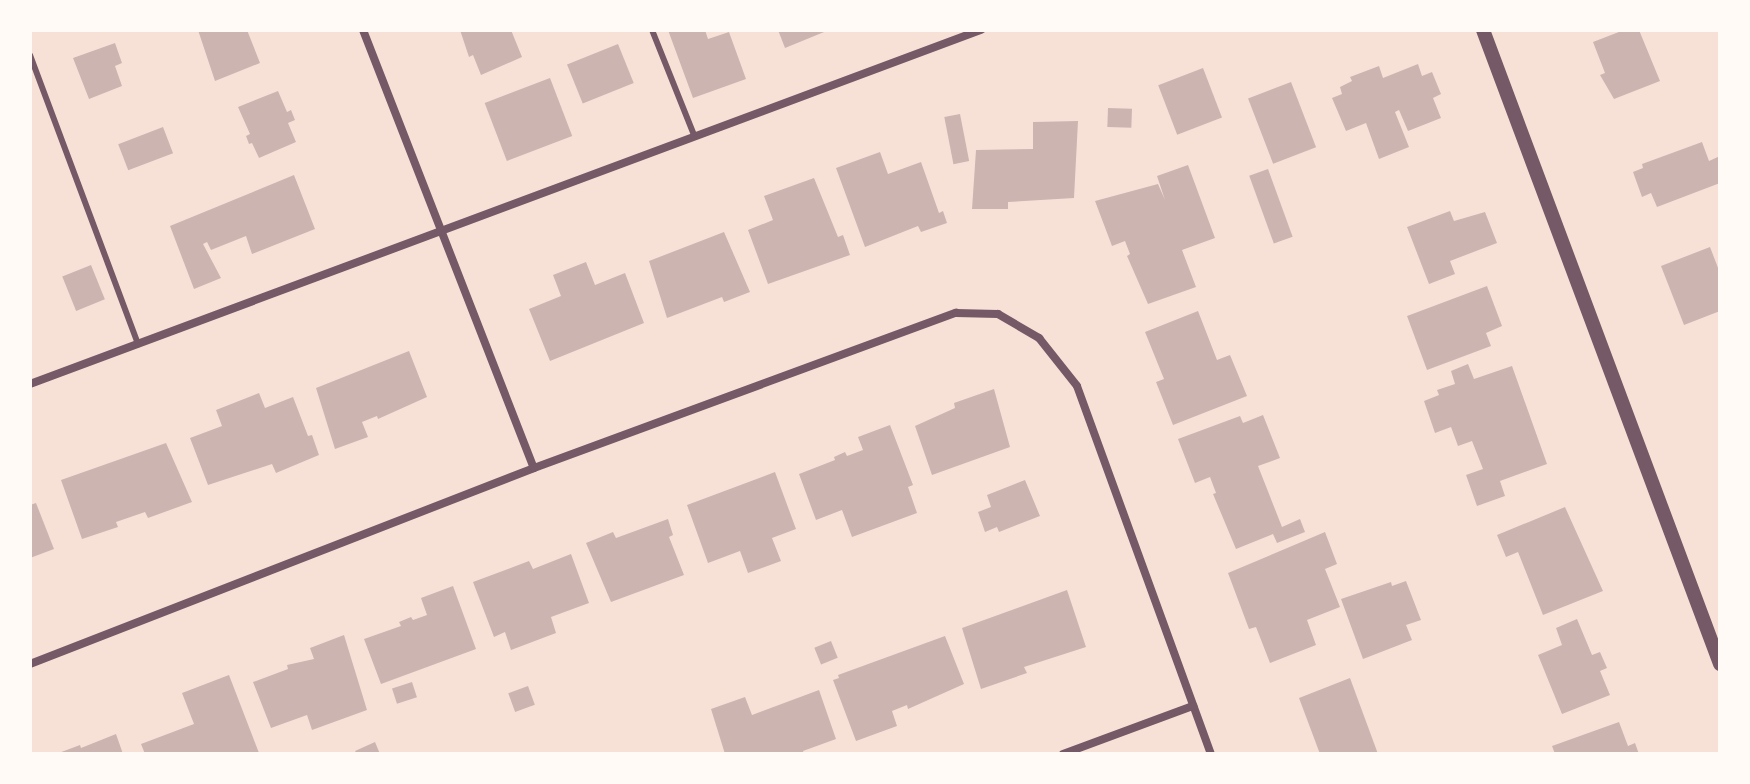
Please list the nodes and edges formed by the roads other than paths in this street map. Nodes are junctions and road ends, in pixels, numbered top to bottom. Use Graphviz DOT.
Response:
graph roads {
  1 [pos="363,30"];
  2 [pos="652,30"];
  3 [pos="981,30"];
  4 [pos="1483,30"];
  5 [pos="955,33"];
  6 [pos="30,55"];
  7 [pos="694,135"];
  8 [pos="441,231"];
  9 [pos="138,344"];
  10 [pos="30,384"];
  11 [pos="534,468"];
  12 [pos="30,664"];
  13 [pos="1720,664"];
  14 [pos="1193,706"];
  15 [pos="1063,754"];
  16 [pos="1211,754"];
  1 -- 8 [label="street"];
  2 -- 7 [label="lane"];
  3 -- 5 [label="street"];
  4 -- 13 [label="street"];
  5 -- 7 [label="street"];
  6 -- 9 [label="lane"];
  7 -- 8 [label="street"];
  8 -- 9 [label="street"];
  8 -- 11 [label="street"];
  9 -- 10 [label="street"];
  11 -- 12 [label="street"];
  11 -- 14 [label="street"];
  14 -- 15 [label="street"];
  14 -- 16 [label="street"];
}
